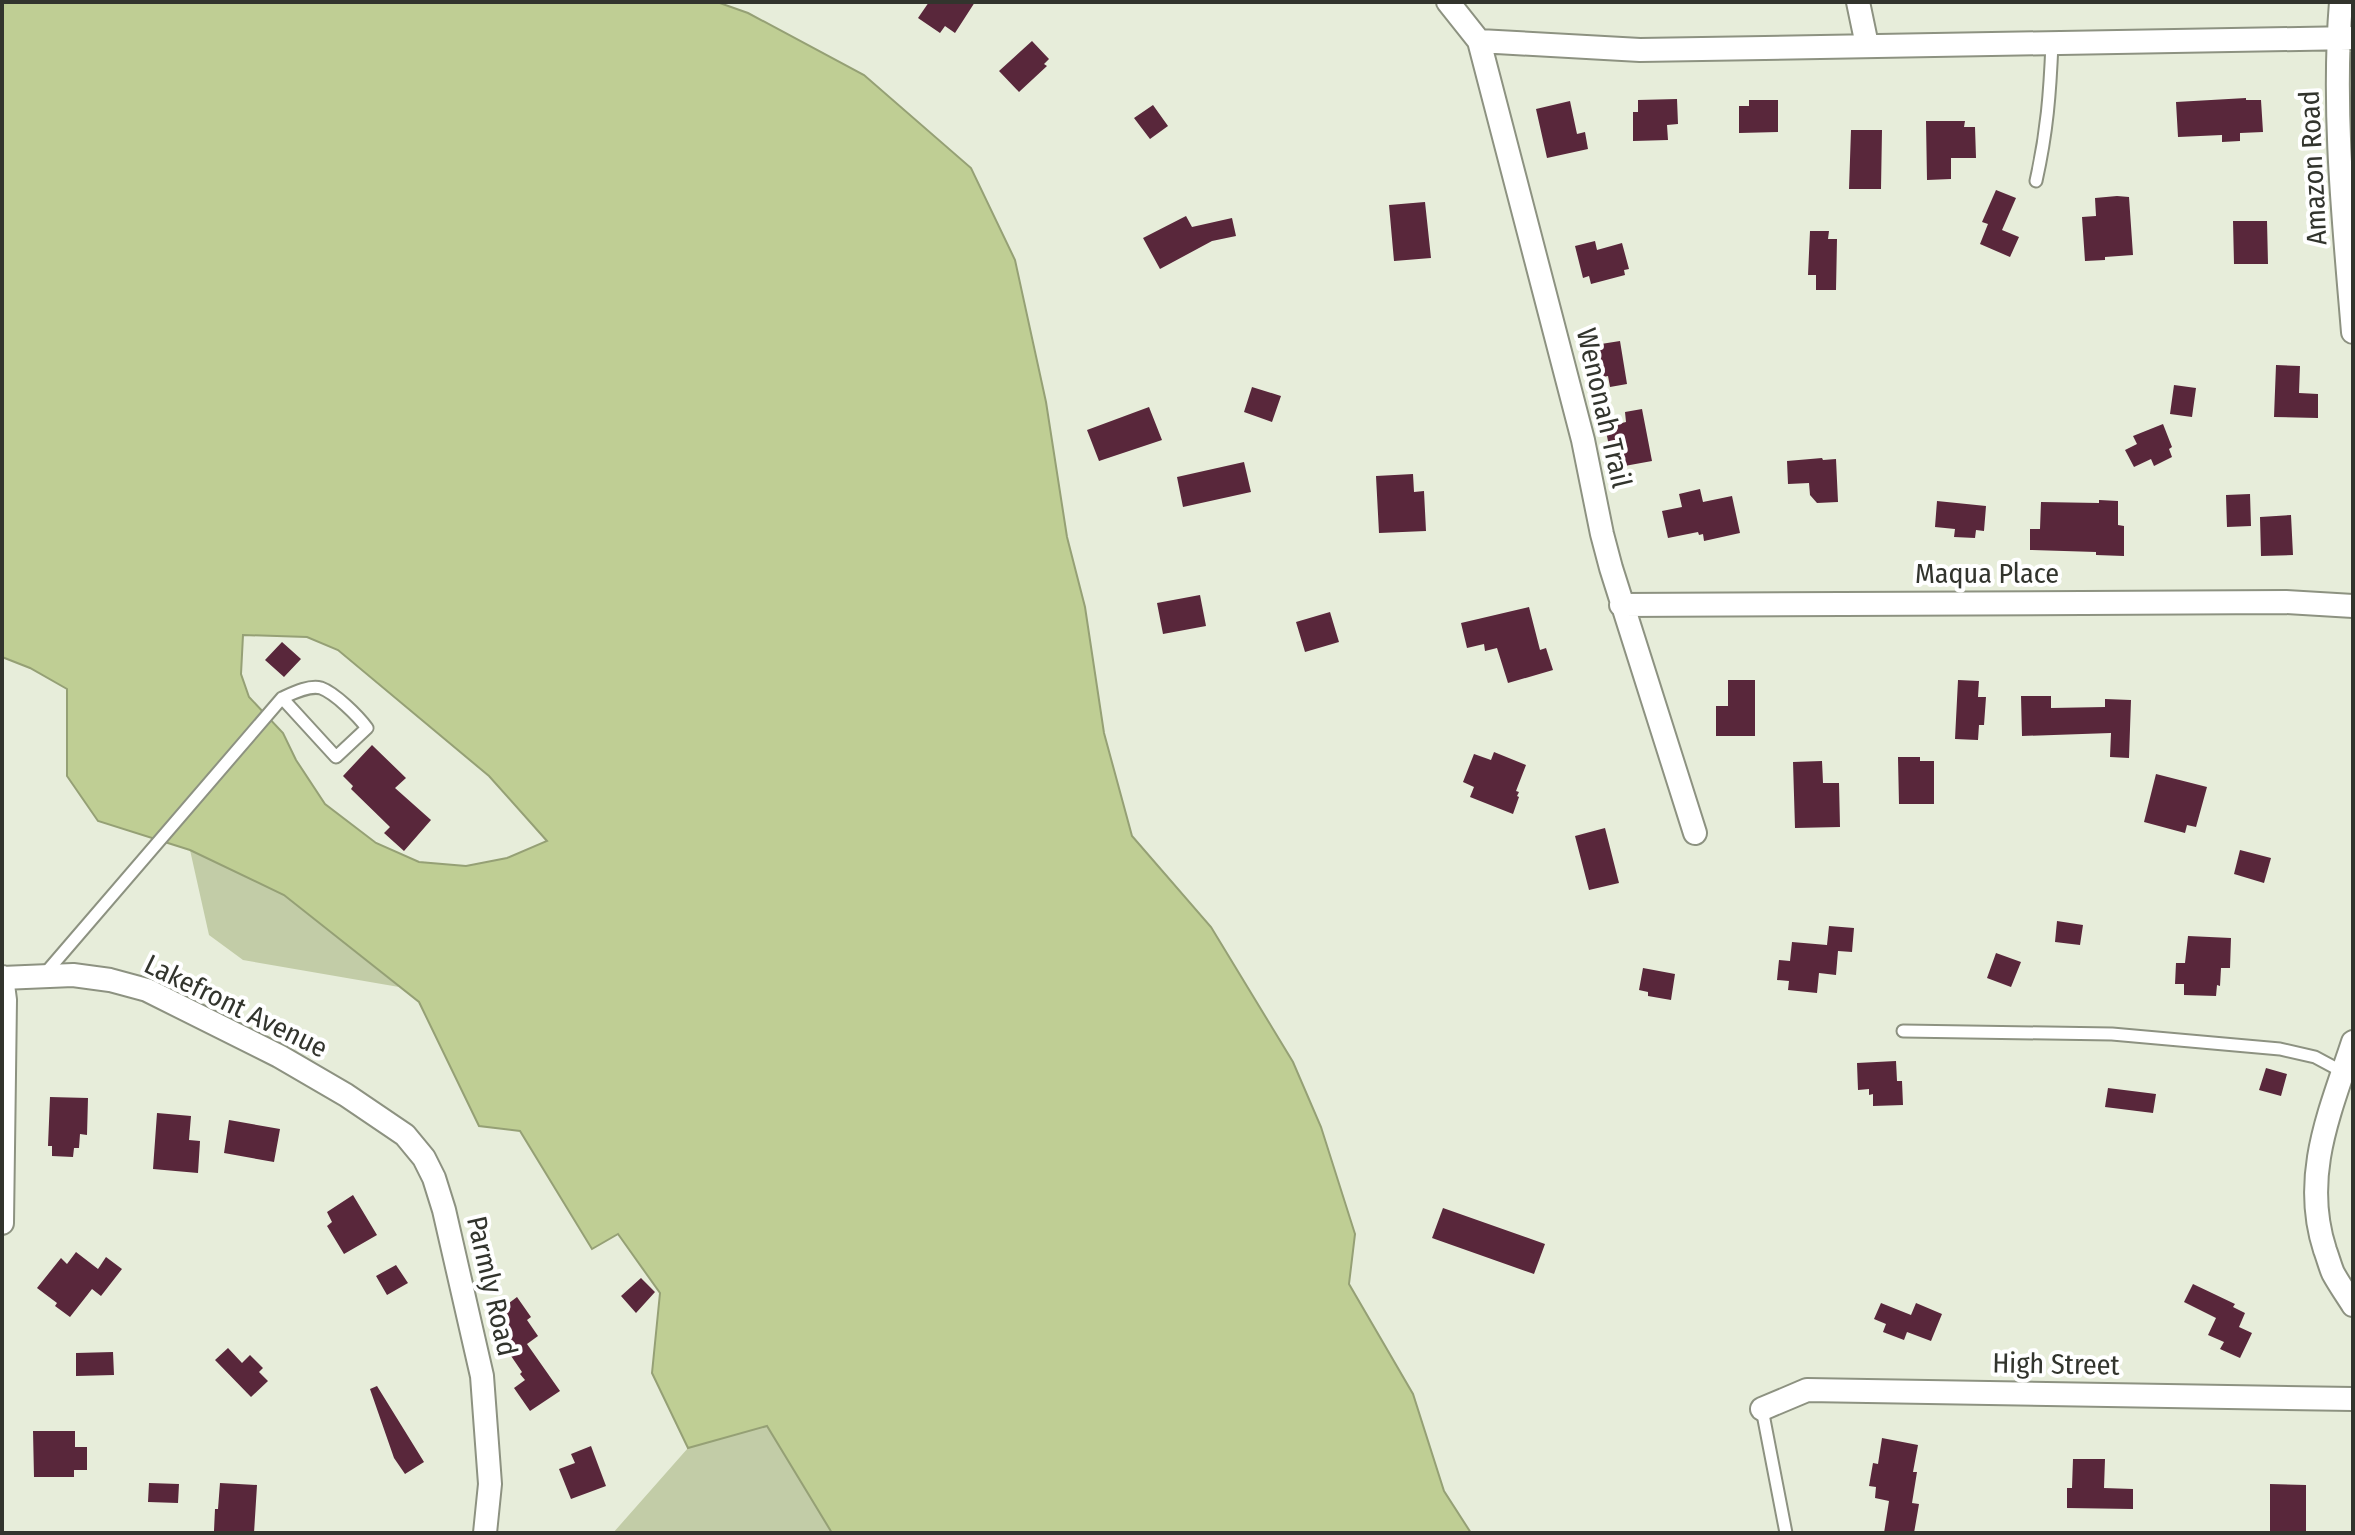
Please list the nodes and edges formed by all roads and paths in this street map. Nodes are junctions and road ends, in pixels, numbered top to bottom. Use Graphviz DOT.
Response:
graph roads {
  1 [pos="1448,2"];
  2 [pos="1858,2"];
  3 [pos="2341,2"];
  4 [pos="2345,38"];
  5 [pos="1479,41"];
  6 [pos="2052,43"];
  7 [pos="1867,45"];
  8 [pos="2036,181"];
  9 [pos="2347,200"];
  10 [pos="2353,332"];
  11 [pos="1621,605"];
  12 [pos="2353,606"];
  13 [pos="282,698"];
  14 [pos="1695,833"];
  15 [pos="43,977"];
  16 [pos="2,978"];
  17 [pos="1903,1031"];
  18 [pos="2353,1042"];
  19 [pos="2343,1072"];
  20 [pos="346,1095"];
  21 [pos="2,1223"];
  22 [pos="2353,1305"];
  23 [pos="2353,1399"];
  24 [pos="1762,1409"];
  25 [pos="485,1533"];
  26 [pos="1786,1533"];
  1 -- 5 [label="street, Wenonah Trail"];
  2 -- 7 [label="street"];
  3 -- 4 [label="street, Amazon Road"];
  4 -- 6 [label="street"];
  4 -- 9 [label="street, Amazon Road"];
  5 -- 7 [label="street"];
  5 -- 11 [label="street, Wenonah Trail"];
  6 -- 7 [label="street"];
  6 -- 8 [label="lane"];
  9 -- 10 [label="street, Amazon Road"];
  11 -- 12 [label="street, Maqua Place"];
  11 -- 14 [label="street, Wenonah Trail"];
  13 -- 13 [label="lane"];
  13 -- 15 [label="lane"];
  15 -- 16 [label="street, Lakefront Avenue"];
  15 -- 20 [label="street, Lakefront Avenue"];
  16 -- 21 [label="street"];
  17 -- 19 [label="lane"];
  18 -- 19 [label="street"];
  19 -- 22 [label="street"];
  20 -- 25 [label="street, Parmly Road"];
  23 -- 24 [label="street, High Street"];
  24 -- 26 [label="lane"];
}
